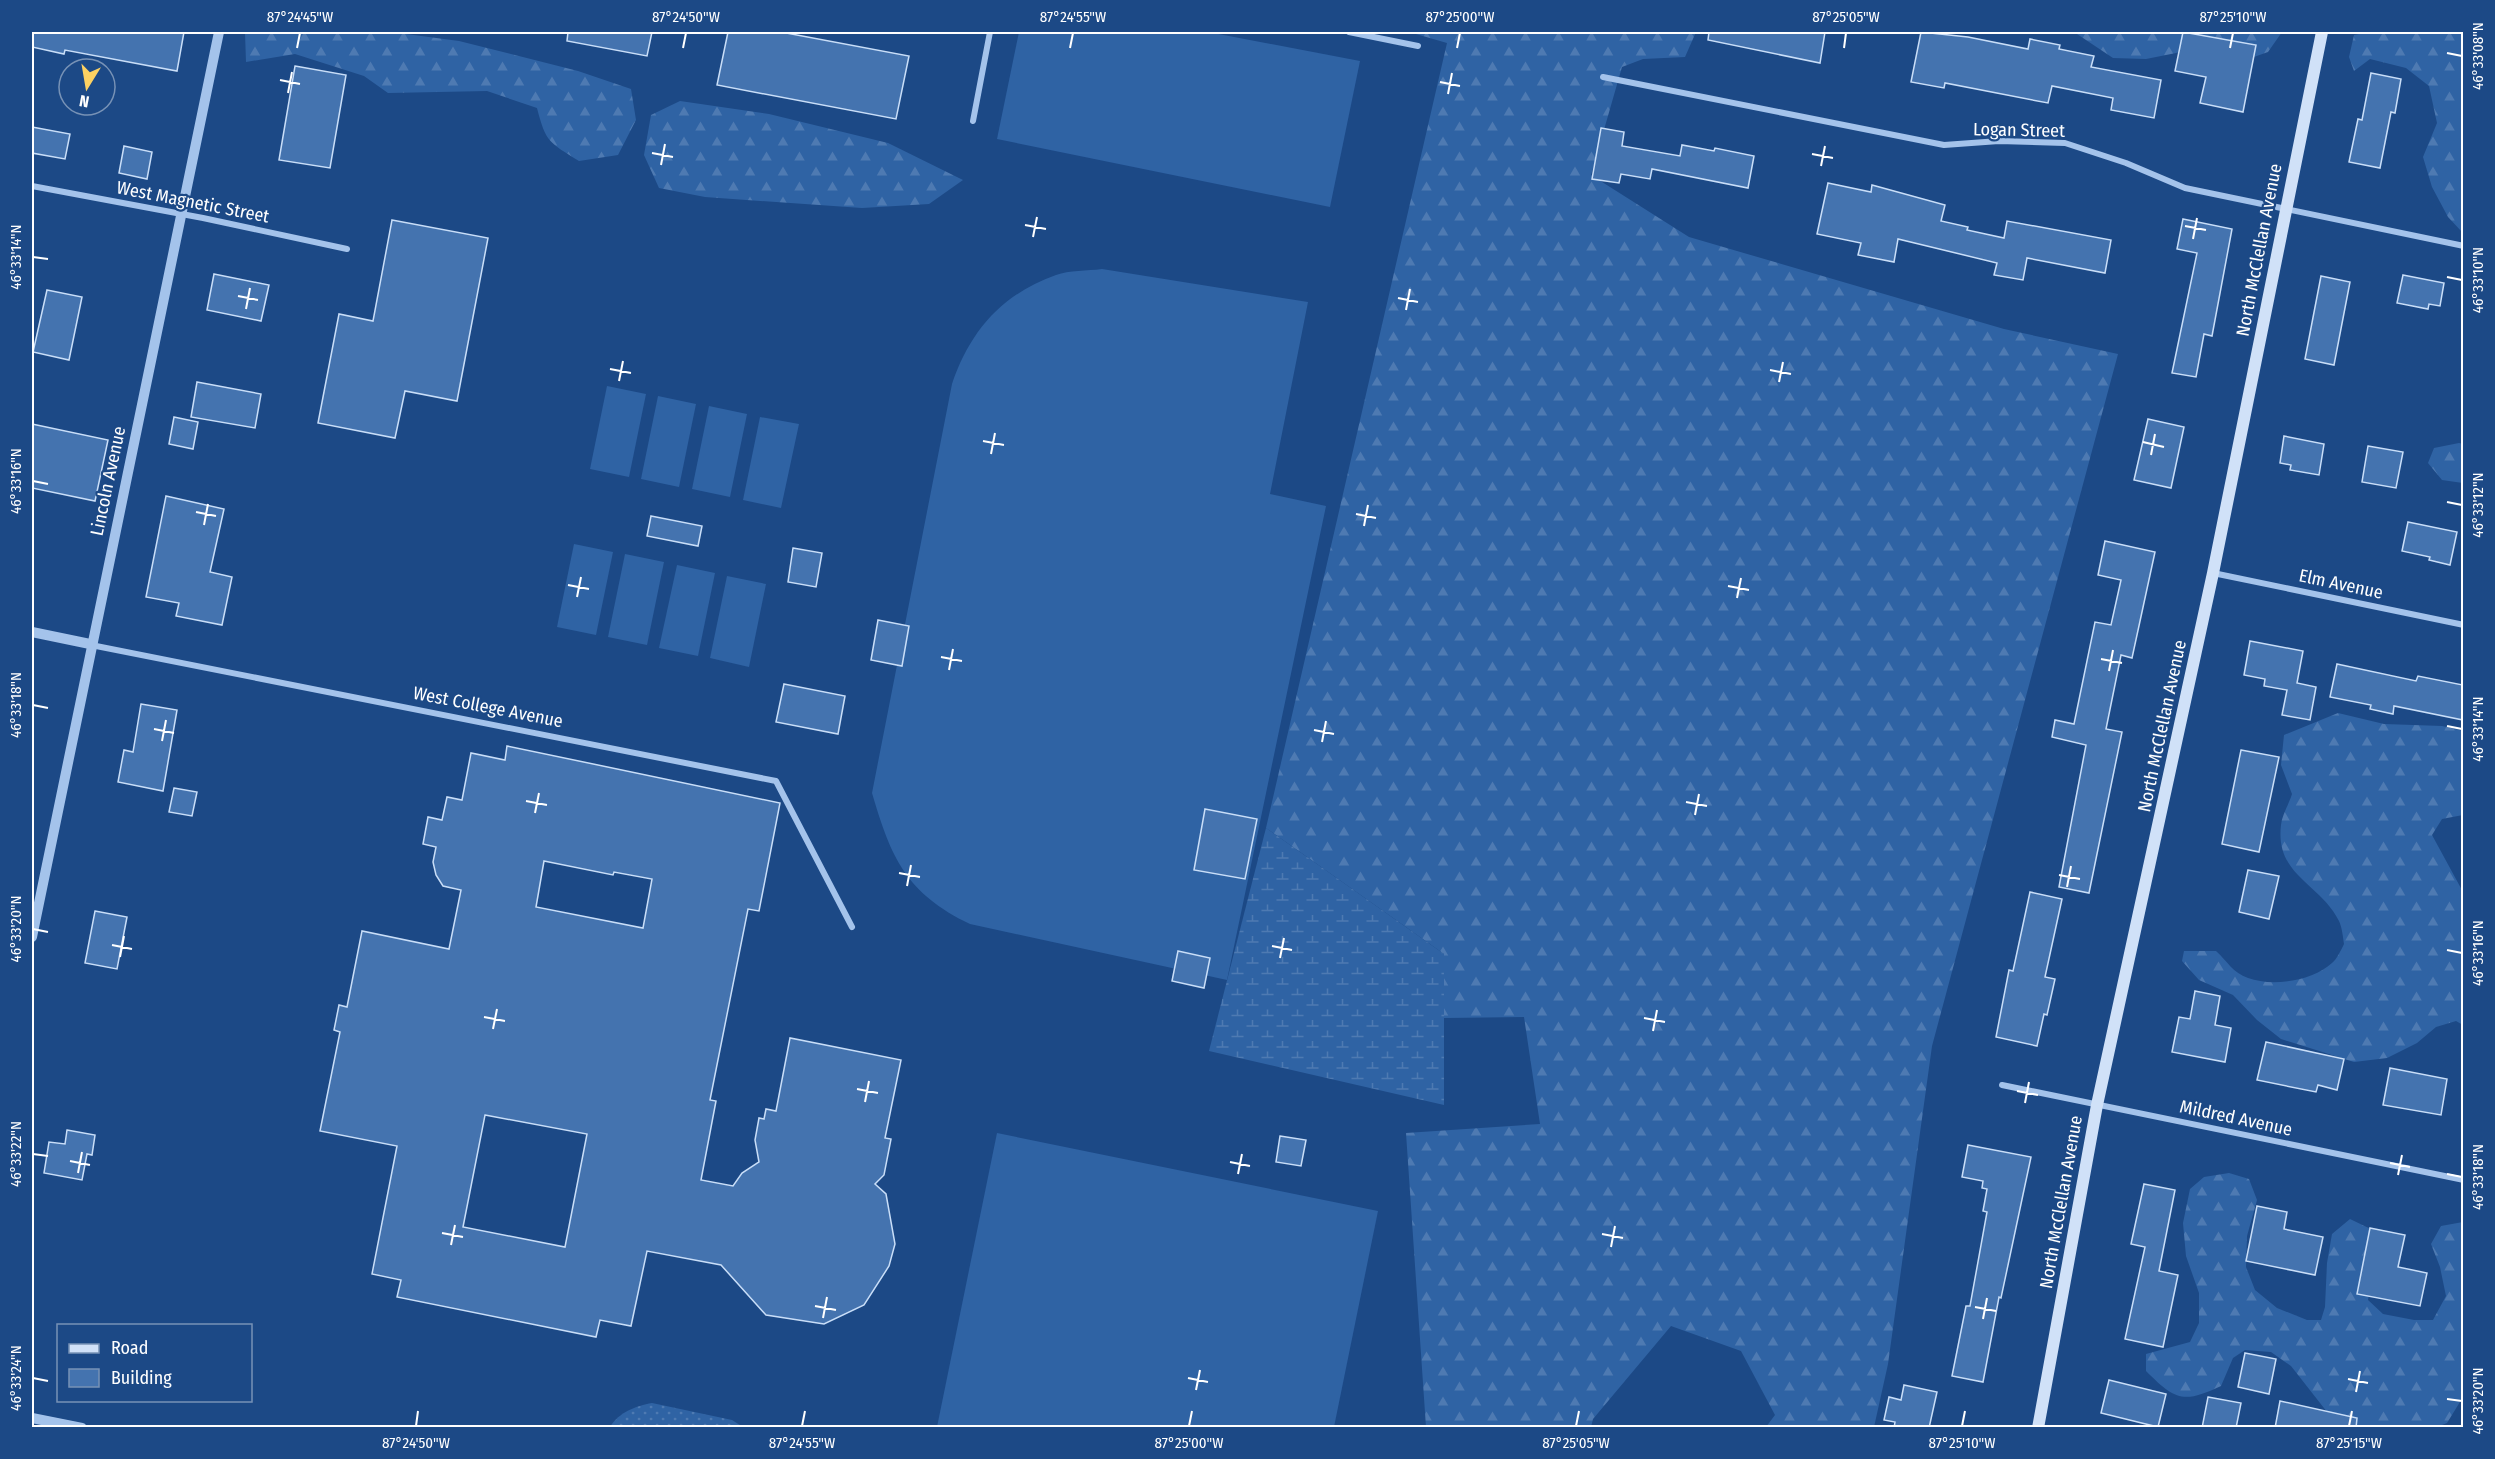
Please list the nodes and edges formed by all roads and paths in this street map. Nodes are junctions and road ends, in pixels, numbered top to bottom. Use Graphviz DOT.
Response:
graph roads {
  1 [pos="219,32"];
  2 [pos="990,32"];
  3 [pos="1349,32"];
  4 [pos="2322,32"];
  5 [pos="1418,46"];
  6 [pos="1603,77"];
  7 [pos="973,121"];
  8 [pos="32,186"];
  9 [pos="2285,209"];
  10 [pos="182,214"];
  11 [pos="2463,246"];
  12 [pos="347,249"];
  13 [pos="2213,573"];
  14 [pos="2463,625"];
  15 [pos="32,632"];
  16 [pos="90,644"];
  17 [pos="852,927"];
  18 [pos="32,937"];
  19 [pos="2002,1085"];
  20 [pos="2097,1105"];
  21 [pos="2463,1180"];
  22 [pos="32,1418"];
  23 [pos="82,1428"];
  24 [pos="2038,1428"];
  1 -- 10 [label="street, Lincoln Avenue"];
  2 -- 7 [label="street"];
  3 -- 5 [label="street"];
  4 -- 9 [label="main road, North McClellan Avenue"];
  6 -- 9 [label="street, Logan Street"];
  8 -- 10 [label="street, West Magnetic Street"];
  9 -- 11 [label="street, Logan Street"];
  9 -- 13 [label="main road, North McClellan Avenue"];
  10 -- 12 [label="street, West Magnetic Street"];
  10 -- 16 [label="street, Lincoln Avenue"];
  13 -- 14 [label="street, Elm Avenue"];
  13 -- 20 [label="main road, North McClellan Avenue"];
  15 -- 16 [label="street, West College Avenue"];
  16 -- 17 [label="street, West College Avenue"];
  16 -- 18 [label="street, Lincoln Avenue"];
  19 -- 20 [label="street, Mildred Avenue"];
  20 -- 21 [label="street, Mildred Avenue"];
  20 -- 24 [label="main road, North McClellan Avenue"];
  22 -- 23 [label="street"];
}
